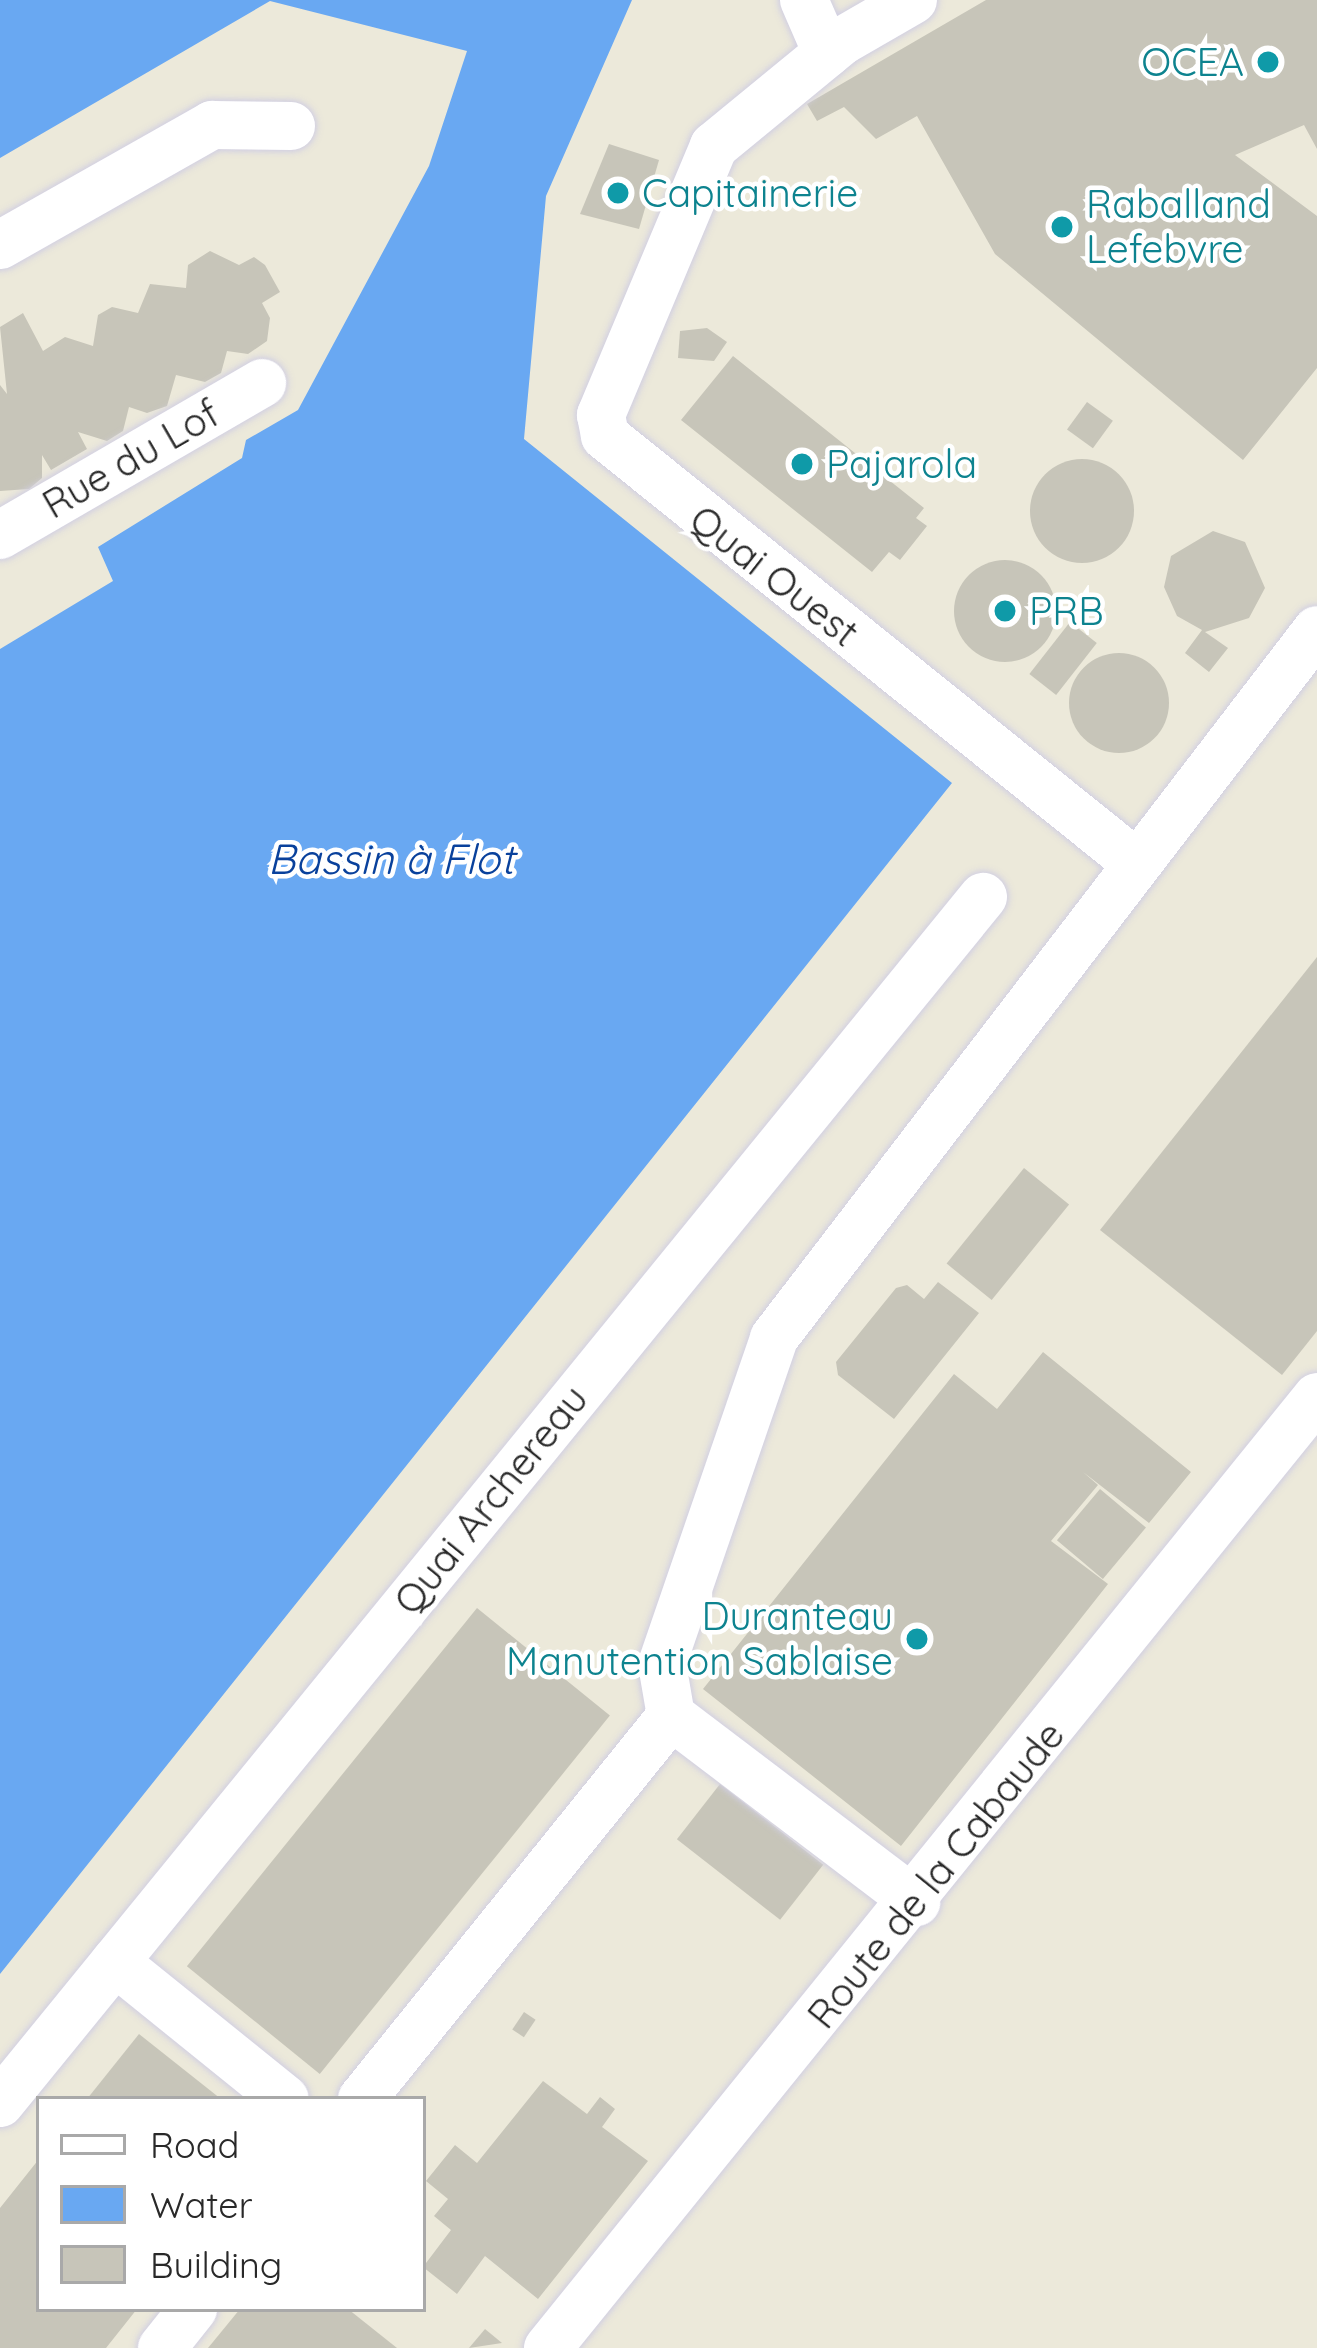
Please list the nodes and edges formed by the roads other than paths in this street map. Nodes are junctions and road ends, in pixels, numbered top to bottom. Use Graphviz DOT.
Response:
graph roads {
  1 [pos="804,0"];
  2 [pos="913,0"];
  3 [pos="827,53"];
  4 [pos="291,126"];
  5 [pos="0,245"];
  6 [pos="262,383"];
  7 [pos="0,535"];
  8 [pos="1317,630"];
  9 [pos="1136,863"];
  10 [pos="983,897"];
  11 [pos="1317,1397"];
  12 [pos="671,1716"];
  13 [pos="916,1902"];
  14 [pos="115,1962"];
  15 [pos="281,2096"];
  16 [pos="364,2096"];
  17 [pos="0,2103"];
  18 [pos="192,2312"];
  19 [pos="162,2348"];
  20 [pos="548,2348"];
  1 -- 3 [label="street"];
  2 -- 3 [label="street, Quai Ouest"];
  3 -- 9 [label="street, Quai Ouest"];
  4 -- 5 [label="street"];
  6 -- 7 [label="street, Rue du Lof"];
  8 -- 9 [label="street"];
  9 -- 12 [label="street"];
  10 -- 14 [label="street, Quai Archereau"];
  11 -- 13 [label="street, Route de la Cabaude"];
  12 -- 13 [label="street"];
  12 -- 16 [label="street"];
  13 -- 20 [label="street, Route de la Cabaude"];
  14 -- 15 [label="street"];
  14 -- 17 [label="street, Quai Archereau"];
  18 -- 19 [label="street"];
}
